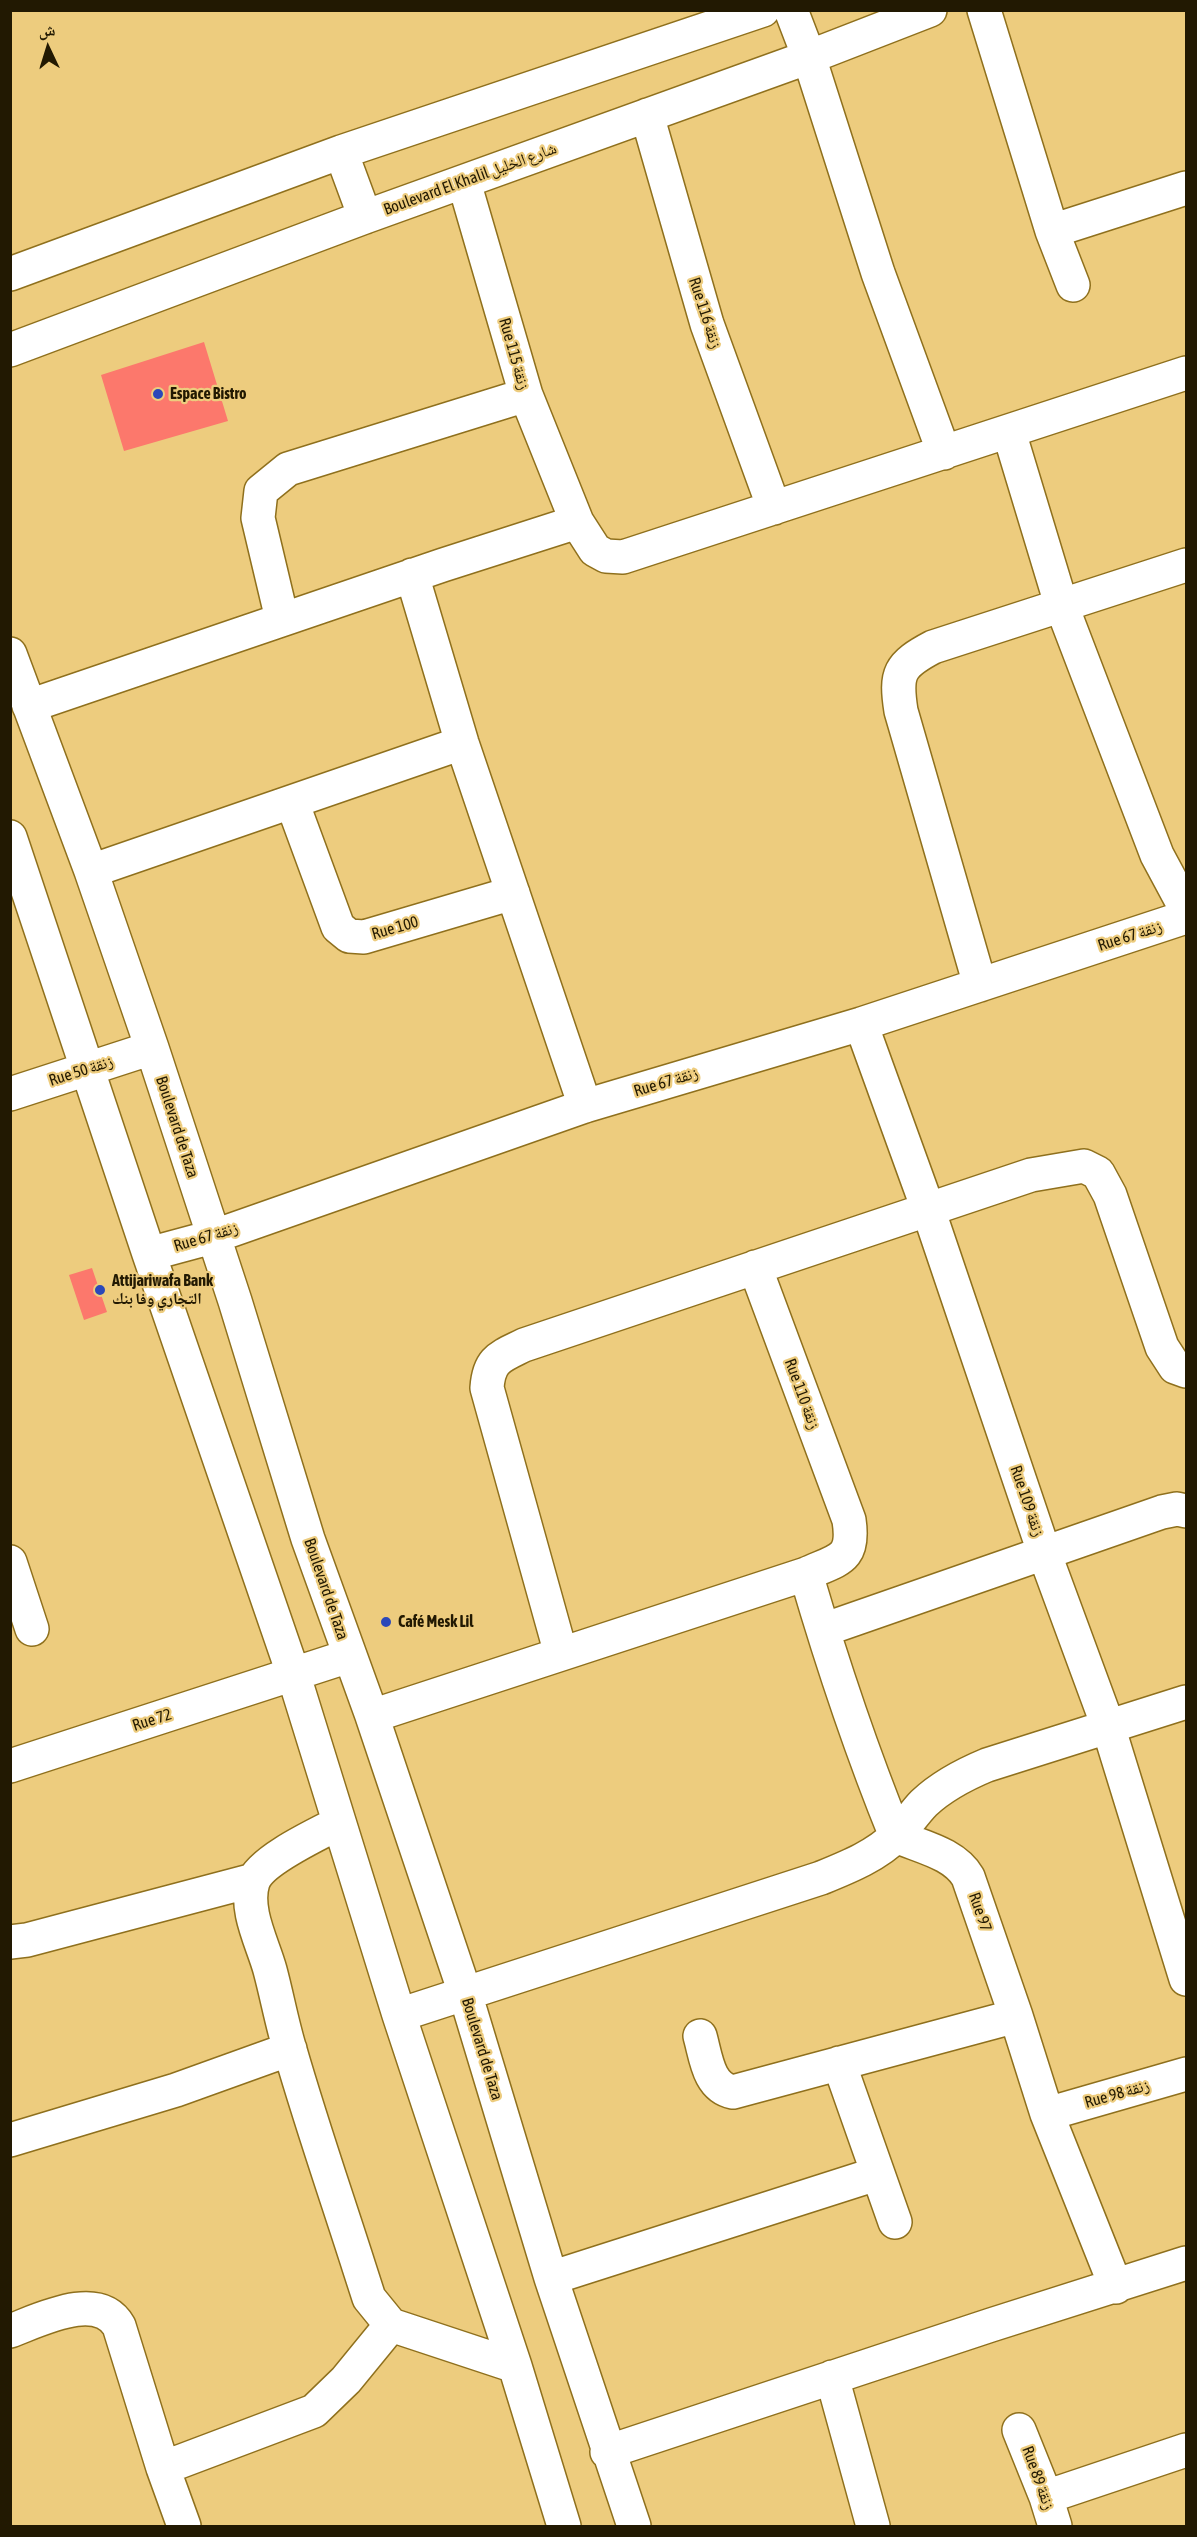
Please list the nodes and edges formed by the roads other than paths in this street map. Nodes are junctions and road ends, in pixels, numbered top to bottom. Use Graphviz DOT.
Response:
graph roads {
  1 [pos="763,10"];
  2 [pos="791,10"];
  3 [pos="930,10"];
  4 [pos="984,10"];
  5 [pos="808,57"];
  6 [pos="647,115"];
  7 [pos="341,152"];
  8 [pos="464,182"];
  9 [pos="1186,188"];
  10 [pos="364,217"];
  11 [pos="1052,231"];
  12 [pos="10,274"];
  13 [pos="1073,285"];
  14 [pos="10,350"];
  15 [pos="1186,373"];
  16 [pos="526,395"];
  17 [pos="1009,432"];
  18 [pos="944,453"];
  19 [pos="774,508"];
  20 [pos="577,522"];
  21 [pos="1186,565"];
  22 [pos="412,575"];
  23 [pos="1061,604"];
  24 [pos="282,620"];
  25 [pos="10,654"];
  26 [pos="29,706"];
  27 [pos="462,743"];
  28 [pos="292,801"];
  29 [pos="10,837"];
  30 [pos="92,870"];
  31 [pos="513,893"];
  32 [pos="1186,909"];
  33 [pos="1186,917"];
  34 [pos="980,985"];
  35 [pos="861,1024"];
  36 [pos="152,1048"];
  37 [pos="88,1069"];
  38 [pos="10,1094"];
  39 [pos="585,1106"];
  40 [pos="928,1209"];
  41 [pos="212,1237"];
  42 [pos="149,1254"];
  43 [pos="755,1267"];
  44 [pos="1186,1371"];
  45 [pos="1186,1511"];
  46 [pos="1045,1555"];
  47 [pos="10,1562"];
  48 [pos="807,1574"];
  49 [pos="33,1629"];
  50 [pos="823,1630"];
  51 [pos="561,1654"];
  52 [pos="349,1656"];
  53 [pos="293,1673"];
  54 [pos="1186,1702"];
  55 [pos="372,1716"];
  56 [pos="1108,1726"];
  57 [pos="10,1766"];
  58 [pos="339,1823"];
  59 [pos="896,1836"];
  60 [pos="254,1880"];
  61 [pos="10,1942"];
  62 [pos="1184,1958"];
  63 [pos="465,1993"];
  64 [pos="399,2015"];
  65 [pos="1016,2016"];
  66 [pos="700,2036"];
  67 [pos="290,2049"];
  68 [pos="839,2063"];
  69 [pos="1186,2074"];
  70 [pos="1047,2114"];
  71 [pos="10,2140"];
  72 [pos="876,2174"];
  73 [pos="894,2222"];
  74 [pos="1186,2264"];
  75 [pos="551,2278"];
  76 [pos="1116,2287"];
  77 [pos="391,2325"];
  78 [pos="10,2331"];
  79 [pos="515,2366"];
  80 [pos="832,2377"];
  81 [pos="1019,2430"];
  82 [pos="1186,2450"];
  83 [pos="607,2452"];
  84 [pos="163,2469"];
  85 [pos="1051,2512"];
  86 [pos="184,2526"];
  87 [pos="564,2526"];
  88 [pos="634,2526"];
  89 [pos="873,2526"];
  1 -- 7 [label="street"];
  2 -- 5 [label="street"];
  3 -- 5 [label="street, Boulevard El Khalil شارع الخليل"];
  4 -- 11 [label="street"];
  5 -- 6 [label="street, Boulevard El Khalil شارع الخليل"];
  5 -- 18 [label="street"];
  6 -- 8 [label="street, Boulevard El Khalil شارع الخليل"];
  6 -- 19 [label="street, Rue 116 زنقة"];
  7 -- 10 [label="street"];
  7 -- 12 [label="street"];
  8 -- 10 [label="street, Boulevard El Khalil شارع الخليل"];
  8 -- 16 [label="street, Rue 115 زنقة"];
  9 -- 11 [label="street"];
  10 -- 14 [label="street, Boulevard El Khalil شارع الخليل"];
  11 -- 13 [label="street"];
  15 -- 17 [label="street, Rue 115 زنقة"];
  16 -- 20 [label="street, Rue 115 زنقة"];
  16 -- 24 [label="street"];
  17 -- 18 [label="street, Rue 115 زنقة"];
  17 -- 23 [label="street"];
  18 -- 19 [label="street, Rue 115 زنقة"];
  19 -- 20 [label="street, Rue 115 زنقة"];
  20 -- 22 [label="street"];
  21 -- 23 [label="street"];
  22 -- 24 [label="street"];
  22 -- 27 [label="street"];
  23 -- 32 [label="street"];
  23 -- 34 [label="street"];
  24 -- 26 [label="street"];
  25 -- 26 [label="street, Boulevard de Taza"];
  26 -- 30 [label="street, Boulevard de Taza"];
  27 -- 28 [label="street"];
  27 -- 31 [label="street"];
  28 -- 30 [label="street"];
  28 -- 31 [label="street, Rue 100"];
  29 -- 37 [label="street"];
  30 -- 36 [label="street, Boulevard de Taza"];
  31 -- 39 [label="street"];
  33 -- 34 [label="street, Rue 67 زنقة"];
  34 -- 35 [label="street, Rue 67 زنقة"];
  35 -- 39 [label="street, Rue 67 زنقة"];
  35 -- 40 [label="street, Rue 109 زنقة"];
  36 -- 37 [label="street, Rue 50 زنقة"];
  36 -- 41 [label="street, Boulevard de Taza"];
  37 -- 38 [label="street, Rue 50 زنقة"];
  37 -- 42 [label="street"];
  39 -- 41 [label="street, Rue 67 زنقة"];
  40 -- 43 [label="street"];
  40 -- 44 [label="street"];
  40 -- 46 [label="street, Rue 109 زنقة"];
  41 -- 42 [label="street, Rue 67 زنقة"];
  41 -- 52 [label="street, Boulevard de Taza"];
  42 -- 53 [label="street"];
  43 -- 48 [label="street, Rue 110 زنقة"];
  43 -- 51 [label="street"];
  45 -- 46 [label="street"];
  46 -- 50 [label="street"];
  46 -- 56 [label="street, Rue 109 زنقة"];
  47 -- 49 [label="street"];
  48 -- 50 [label="street"];
  48 -- 51 [label="street"];
  50 -- 59 [label="street"];
  51 -- 55 [label="street"];
  52 -- 53 [label="street, Rue 72"];
  52 -- 55 [label="street, Boulevard de Taza"];
  53 -- 57 [label="street, Rue 72"];
  53 -- 58 [label="street"];
  54 -- 56 [label="street"];
  55 -- 63 [label="street, Boulevard de Taza"];
  56 -- 59 [label="street"];
  56 -- 62 [label="street, Rue 109 زنقة"];
  58 -- 60 [label="street"];
  58 -- 64 [label="street"];
  59 -- 63 [label="street"];
  59 -- 65 [label="street, Rue 97"];
  60 -- 61 [label="street"];
  60 -- 67 [label="street"];
  63 -- 64 [label="street"];
  63 -- 75 [label="street, Boulevard de Taza"];
  64 -- 79 [label="street"];
  65 -- 68 [label="street"];
  65 -- 70 [label="street, Rue 97"];
  66 -- 68 [label="street"];
  67 -- 71 [label="street"];
  67 -- 77 [label="street"];
  68 -- 72 [label="street"];
  69 -- 70 [label="street, Rue 98 زنقة"];
  70 -- 76 [label="street, Rue 97"];
  72 -- 73 [label="street"];
  72 -- 75 [label="street"];
  74 -- 76 [label="street"];
  75 -- 83 [label="street, Boulevard de Taza"];
  76 -- 80 [label="street"];
  77 -- 79 [label="street"];
  77 -- 84 [label="street"];
  78 -- 84 [label="street"];
  79 -- 87 [label="street"];
  80 -- 83 [label="street"];
  80 -- 89 [label="street"];
  81 -- 85 [label="street, Rue 89 زنقة"];
  82 -- 85 [label="street"];
  83 -- 88 [label="street, Boulevard de Taza"];
  84 -- 86 [label="street"];
}
